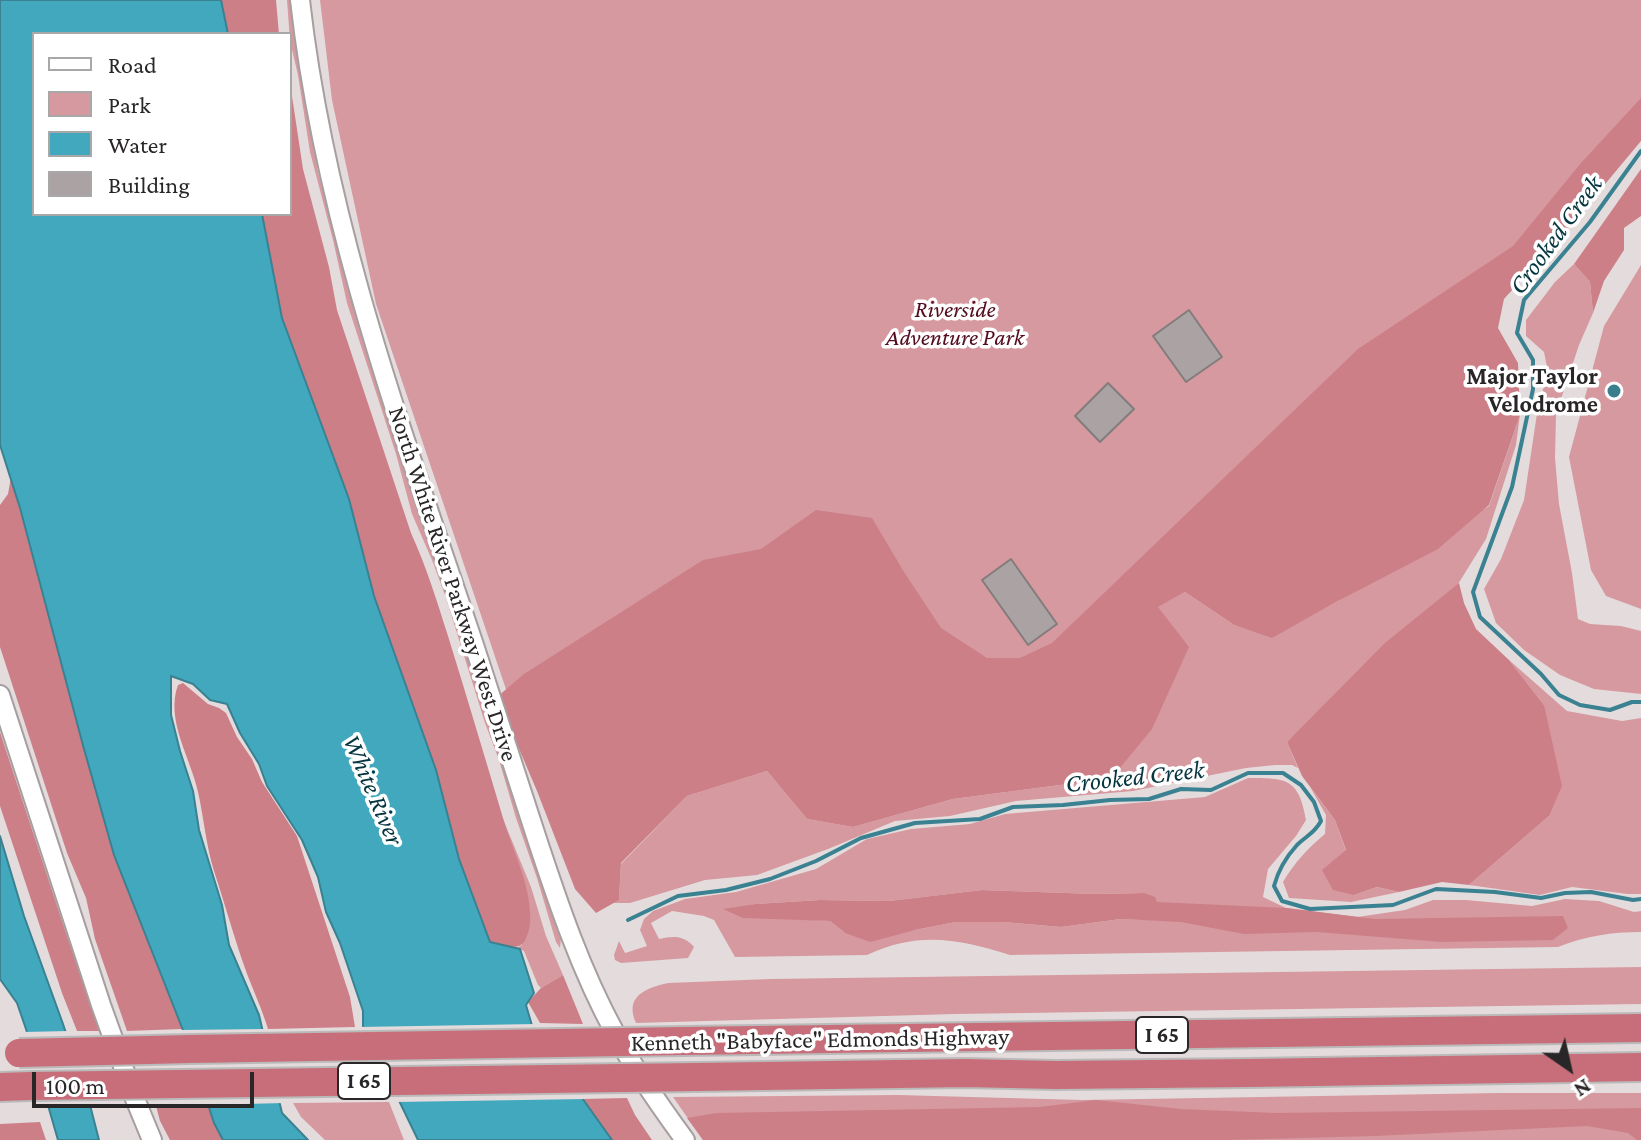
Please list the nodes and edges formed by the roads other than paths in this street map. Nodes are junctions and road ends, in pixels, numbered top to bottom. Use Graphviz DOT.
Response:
graph roads {
  1 [pos="300,0"];
  2 [pos="0,695"];
  3 [pos="1641,1028"];
  4 [pos="9,1053"];
  5 [pos="1641,1067"];
  6 [pos="0,1087"];
  7 [pos="152,1140"];
  8 [pos="685,1140"];
  1 -- 8 [label="street, North White River Parkway West Drive"];
  2 -- 7 [label="street"];
  3 -- 4 [label="highway, Kenneth \"Babyface\" Edmonds Highway / I 65, bridge"];
  5 -- 6 [label="highway, Kenneth \"Babyface\" Edmonds Highway / I 65, bridge"];
}
